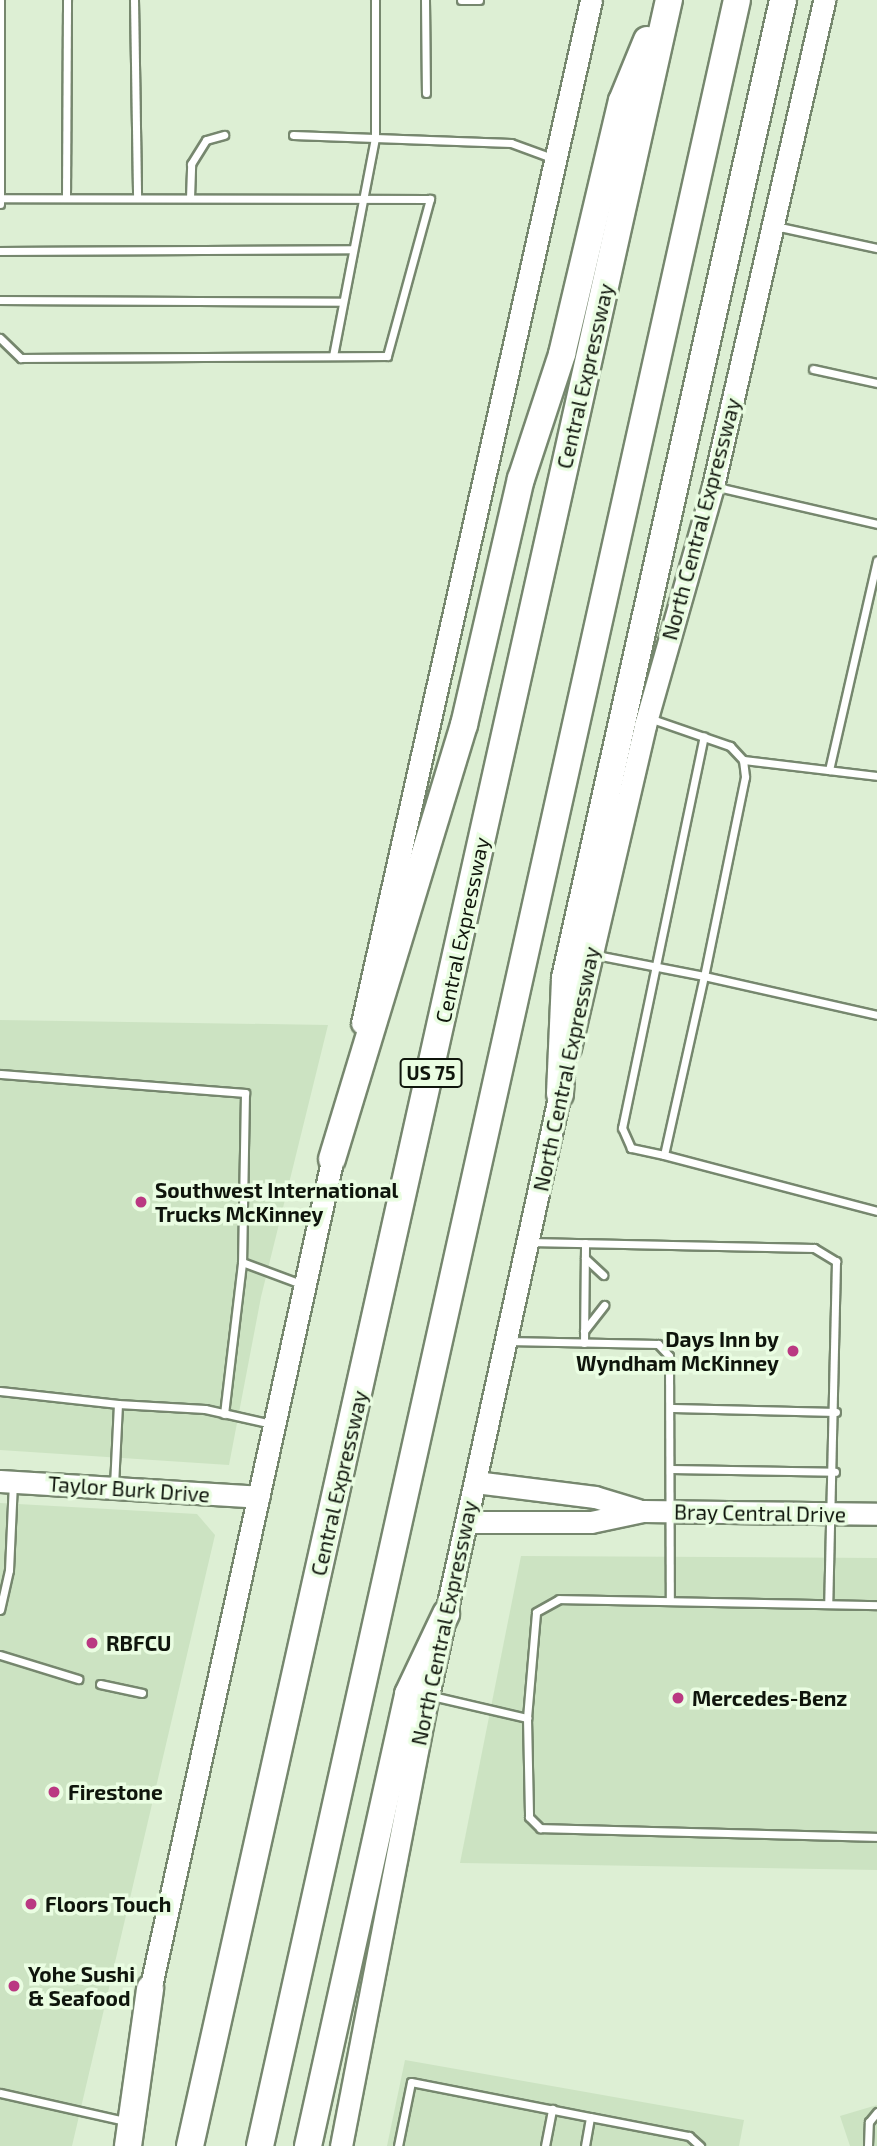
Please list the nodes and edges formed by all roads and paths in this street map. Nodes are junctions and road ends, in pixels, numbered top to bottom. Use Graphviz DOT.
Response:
graph roads {
  1 [pos="0,0"];
  2 [pos="67,0"];
  3 [pos="134,0"];
  4 [pos="375,0"];
  5 [pos="425,0"];
  6 [pos="461,0"];
  7 [pos="479,0"];
  8 [pos="591,0"];
  9 [pos="663,0"];
  10 [pos="669,0"];
  11 [pos="737,0"];
  12 [pos="783,0"];
  13 [pos="816,0"];
  14 [pos="824,0"];
  15 [pos="813,44"];
  16 [pos="426,93"];
  17 [pos="224,135"];
  18 [pos="293,135"];
  19 [pos="375,138"];
  20 [pos="556,159"];
  21 [pos="0,198"];
  22 [pos="66,198"];
  23 [pos="137,198"];
  24 [pos="190,198"];
  25 [pos="362,198"];
  26 [pos="0,204"];
  27 [pos="773,225"];
  28 [pos="877,248"];
  29 [pos="353,249"];
  30 [pos="0,251"];
  31 [pos="0,300"];
  32 [pos="343,302"];
  33 [pos="0,338"];
  34 [pos="333,356"];
  35 [pos="813,369"];
  36 [pos="877,383"];
  37 [pos="713,486"];
  38 [pos="877,524"];
  39 [pos="877,560"];
  40 [pos="647,717"];
  41 [pos="704,737"];
  42 [pos="743,760"];
  43 [pos="829,769"];
  44 [pos="877,776"];
  45 [pos="592,954"];
  46 [pos="659,967"];
  47 [pos="704,976"];
  48 [pos="877,1015"];
  49 [pos="0,1074"];
  50 [pos="560,1094"];
  51 [pos="664,1155"];
  52 [pos="332,1159"];
  53 [pos="877,1211"];
  54 [pos="529,1241"];
  55 [pos="584,1243"];
  56 [pos="584,1258"];
  57 [pos="242,1262"];
  58 [pos="603,1275"];
  59 [pos="305,1285"];
  60 [pos="604,1305"];
  61 [pos="584,1331"];
  62 [pos="506,1341"];
  63 [pos="584,1343"];
  64 [pos="0,1391"];
  65 [pos="118,1404"];
  66 [pos="673,1408"];
  67 [pos="836,1412"];
  68 [pos="224,1414"];
  69 [pos="272,1424"];
  70 [pos="671,1469"];
  71 [pos="835,1472"];
  72 [pos="6,1482"];
  73 [pos="475,1482"];
  74 [pos="113,1488"];
  75 [pos="258,1497"];
  76 [pos="643,1511"];
  77 [pos="670,1512"];
  78 [pos="834,1513"];
  79 [pos="877,1514"];
  80 [pos="466,1522"];
  81 [pos="670,1600"];
  82 [pos="828,1603"];
  83 [pos="877,1605"];
  84 [pos="0,1611"];
  85 [pos="446,1614"];
  86 [pos="0,1655"];
  87 [pos="78,1679"];
  88 [pos="100,1684"];
  89 [pos="142,1693"];
  90 [pos="428,1695"];
  91 [pos="527,1718"];
  92 [pos="877,1837"];
  93 [pos="150,1989"];
  94 [pos="0,2093"];
  95 [pos="552,2109"];
  96 [pos="877,2112"];
  97 [pos="590,2117"];
  98 [pos="121,2120"];
  99 [pos="115,2146"];
  100 [pos="128,2146"];
  101 [pos="190,2146"];
  102 [pos="260,2146"];
  103 [pos="308,2146"];
  104 [pos="341,2146"];
  105 [pos="398,2146"];
  106 [pos="545,2146"];
  107 [pos="585,2146"];
  108 [pos="700,2146"];
  109 [pos="868,2146"];
  1 -- 21 [label="lane"];
  2 -- 22 [label="lane"];
  3 -- 23 [label="lane"];
  4 -- 19 [label="lane"];
  5 -- 16 [label="lane"];
  6 -- 7 [label="lane"];
  8 -- 20 [label="main road"];
  9 -- 52 [label="highway"];
  10 -- 101 [label="highway, Central Expressway / US 75"];
  11 -- 102 [label="highway"];
  12 -- 50 [label="highway"];
  13 -- 15 [label="main road"];
  14 -- 15 [label="main road, North Central Expressway"];
  15 -- 27 [label="main road, North Central Expressway"];
  17 -- 24 [label="lane"];
  18 -- 19 [label="lane"];
  19 -- 20 [label="lane"];
  19 -- 25 [label="lane"];
  20 -- 52 [label="main road"];
  21 -- 22 [label="lane"];
  21 -- 26 [label="lane"];
  22 -- 23 [label="lane"];
  23 -- 24 [label="lane"];
  24 -- 25 [label="lane"];
  25 -- 29 [label="lane"];
  25 -- 34 [label="lane"];
  27 -- 28 [label="lane"];
  27 -- 37 [label="main road, North Central Expressway"];
  29 -- 30 [label="lane"];
  29 -- 32 [label="lane"];
  31 -- 32 [label="lane"];
  32 -- 34 [label="lane"];
  33 -- 34 [label="lane"];
  35 -- 36 [label="lane"];
  37 -- 38 [label="lane"];
  37 -- 40 [label="main road, North Central Expressway"];
  39 -- 43 [label="lane"];
  40 -- 41 [label="lane"];
  40 -- 45 [label="main road, North Central Expressway"];
  41 -- 42 [label="lane"];
  41 -- 46 [label="lane"];
  42 -- 43 [label="lane"];
  42 -- 47 [label="lane"];
  43 -- 44 [label="lane"];
  45 -- 46 [label="lane"];
  45 -- 50 [label="main road, North Central Expressway"];
  46 -- 47 [label="lane"];
  46 -- 51 [label="lane"];
  47 -- 48 [label="lane"];
  47 -- 51 [label="lane"];
  49 -- 57 [label="lane"];
  50 -- 54 [label="main road, North Central Expressway"];
  51 -- 53 [label="lane"];
  52 -- 59 [label="main road"];
  54 -- 55 [label="lane"];
  54 -- 62 [label="main road, North Central Expressway"];
  55 -- 56 [label="lane"];
  55 -- 67 [label="lane"];
  56 -- 58 [label="lane"];
  56 -- 61 [label="lane"];
  57 -- 59 [label="lane"];
  57 -- 68 [label="lane"];
  59 -- 69 [label="main road"];
  60 -- 61 [label="lane"];
  61 -- 63 [label="lane"];
  62 -- 63 [label="lane"];
  62 -- 73 [label="main road, North Central Expressway"];
  63 -- 66 [label="lane"];
  64 -- 65 [label="lane"];
  65 -- 68 [label="lane"];
  65 -- 74 [label="lane"];
  66 -- 67 [label="lane"];
  66 -- 70 [label="lane"];
  67 -- 71 [label="lane"];
  68 -- 69 [label="lane"];
  69 -- 75 [label="main road"];
  70 -- 71 [label="lane"];
  70 -- 77 [label="lane"];
  71 -- 78 [label="lane"];
  72 -- 74 [label="main road, Taylor Burk Drive"];
  72 -- 84 [label="lane"];
  73 -- 76 [label="main road, Bray Central Drive"];
  73 -- 80 [label="main road, North Central Expressway"];
  74 -- 75 [label="main road, Taylor Burk Drive"];
  75 -- 93 [label="main road"];
  76 -- 77 [label="main road, Bray Central Drive"];
  76 -- 80 [label="main road, Bray Central Drive"];
  77 -- 78 [label="main road, Bray Central Drive"];
  77 -- 81 [label="lane"];
  78 -- 79 [label="main road, Bray Central Drive"];
  78 -- 82 [label="lane"];
  80 -- 85 [label="main road, North Central Expressway"];
  81 -- 82 [label="lane"];
  81 -- 91 [label="lane"];
  82 -- 83 [label="lane"];
  85 -- 90 [label="main road, North Central Expressway"];
  85 -- 103 [label="highway"];
  86 -- 87 [label="lane"];
  88 -- 89 [label="lane"];
  90 -- 91 [label="lane"];
  90 -- 104 [label="main road, North Central Expressway"];
  91 -- 92 [label="lane"];
  93 -- 98 [label="main road"];
  93 -- 100 [label="highway"];
  94 -- 98 [label="lane"];
  95 -- 97 [label="lane"];
  95 -- 105 [label="lane"];
  95 -- 106 [label="lane"];
  96 -- 109 [label="lane"];
  97 -- 107 [label="lane"];
  97 -- 108 [label="lane"];
  98 -- 99 [label="main road"];
}
